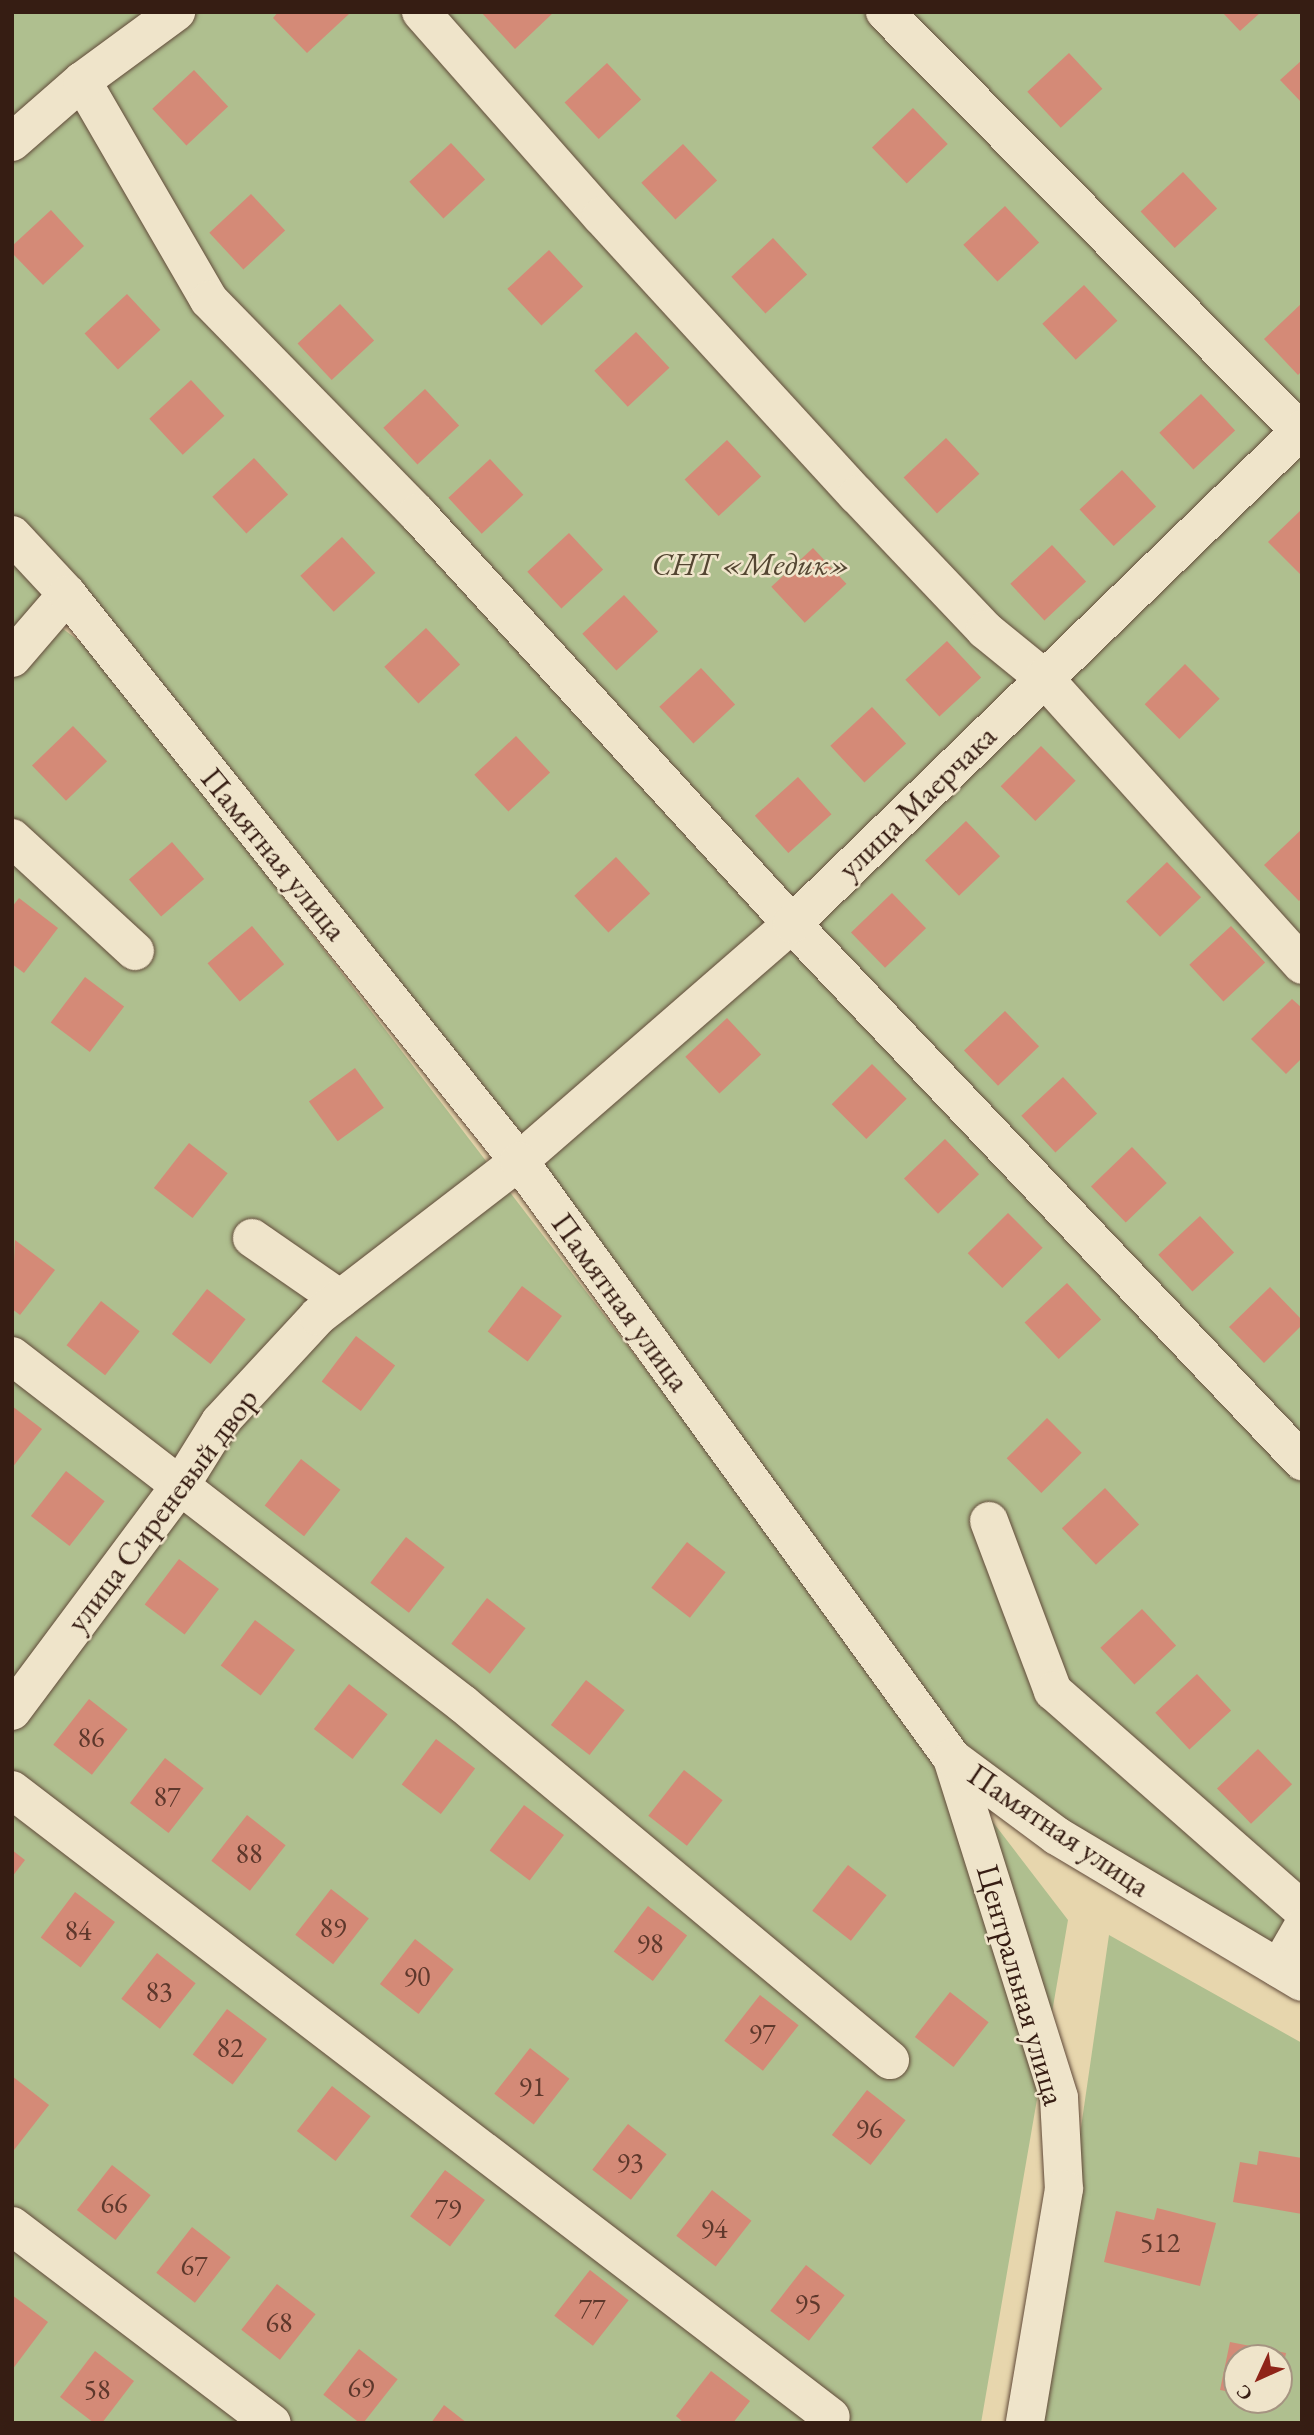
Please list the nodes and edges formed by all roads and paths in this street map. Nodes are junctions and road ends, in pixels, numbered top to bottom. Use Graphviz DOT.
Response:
graph roads {
  1 [pos="176,12"];
  2 [pos="421,12"];
  3 [pos="885,12"];
  4 [pos="82,81"];
  5 [pos="12,142"];
  6 [pos="1301,431"];
  7 [pos="12,535"];
  8 [pos="67,594"];
  9 [pos="12,658"];
  10 [pos="1044,678"];
  11 [pos="12,838"];
  12 [pos="792,925"];
  13 [pos="135,951"];
  14 [pos="1302,965"];
  15 [pos="519,1161"];
  16 [pos="252,1238"];
  17 [pos="340,1299"];
  18 [pos="12,1356"];
  19 [pos="1302,1461"];
  20 [pos="182,1483"];
  21 [pos="989,1521"];
  22 [pos="12,1711"];
  23 [pos="952,1758"];
  24 [pos="12,1790"];
  25 [pos="1302,1910"];
  26 [pos="1302,1928"];
  27 [pos="1290,1975"];
  28 [pos="890,2060"];
  29 [pos="12,2226"];
  30 [pos="831,2417"];
  31 [pos="272,2423"];
  32 [pos="1025,2423"];
  1 -- 4 [label="street"];
  2 -- 10 [label="street"];
  3 -- 6 [label="street"];
  4 -- 5 [label="street"];
  4 -- 12 [label="street"];
  6 -- 10 [label="street, улица Маерчака"];
  7 -- 8 [label="street, Памятная улица"];
  8 -- 9 [label="street"];
  8 -- 15 [label="street, Памятная улица"];
  10 -- 12 [label="street, улица Маерчака"];
  10 -- 14 [label="street"];
  11 -- 13 [label="street"];
  12 -- 15 [label="street, улица Маерчака"];
  12 -- 19 [label="street"];
  15 -- 17 [label="street, улица Сиреневый двор"];
  15 -- 23 [label="street, Памятная улица"];
  16 -- 17 [label="street"];
  17 -- 20 [label="street, улица Сиреневый двор"];
  18 -- 20 [label="street"];
  20 -- 22 [label="street, улица Сиреневый двор"];
  20 -- 28 [label="street"];
  21 -- 25 [label="street"];
  23 -- 27 [label="street, Памятная улица"];
  23 -- 32 [label="street, Центральная улица"];
  24 -- 30 [label="street"];
  26 -- 27 [label="street"];
  29 -- 31 [label="street"];
}
